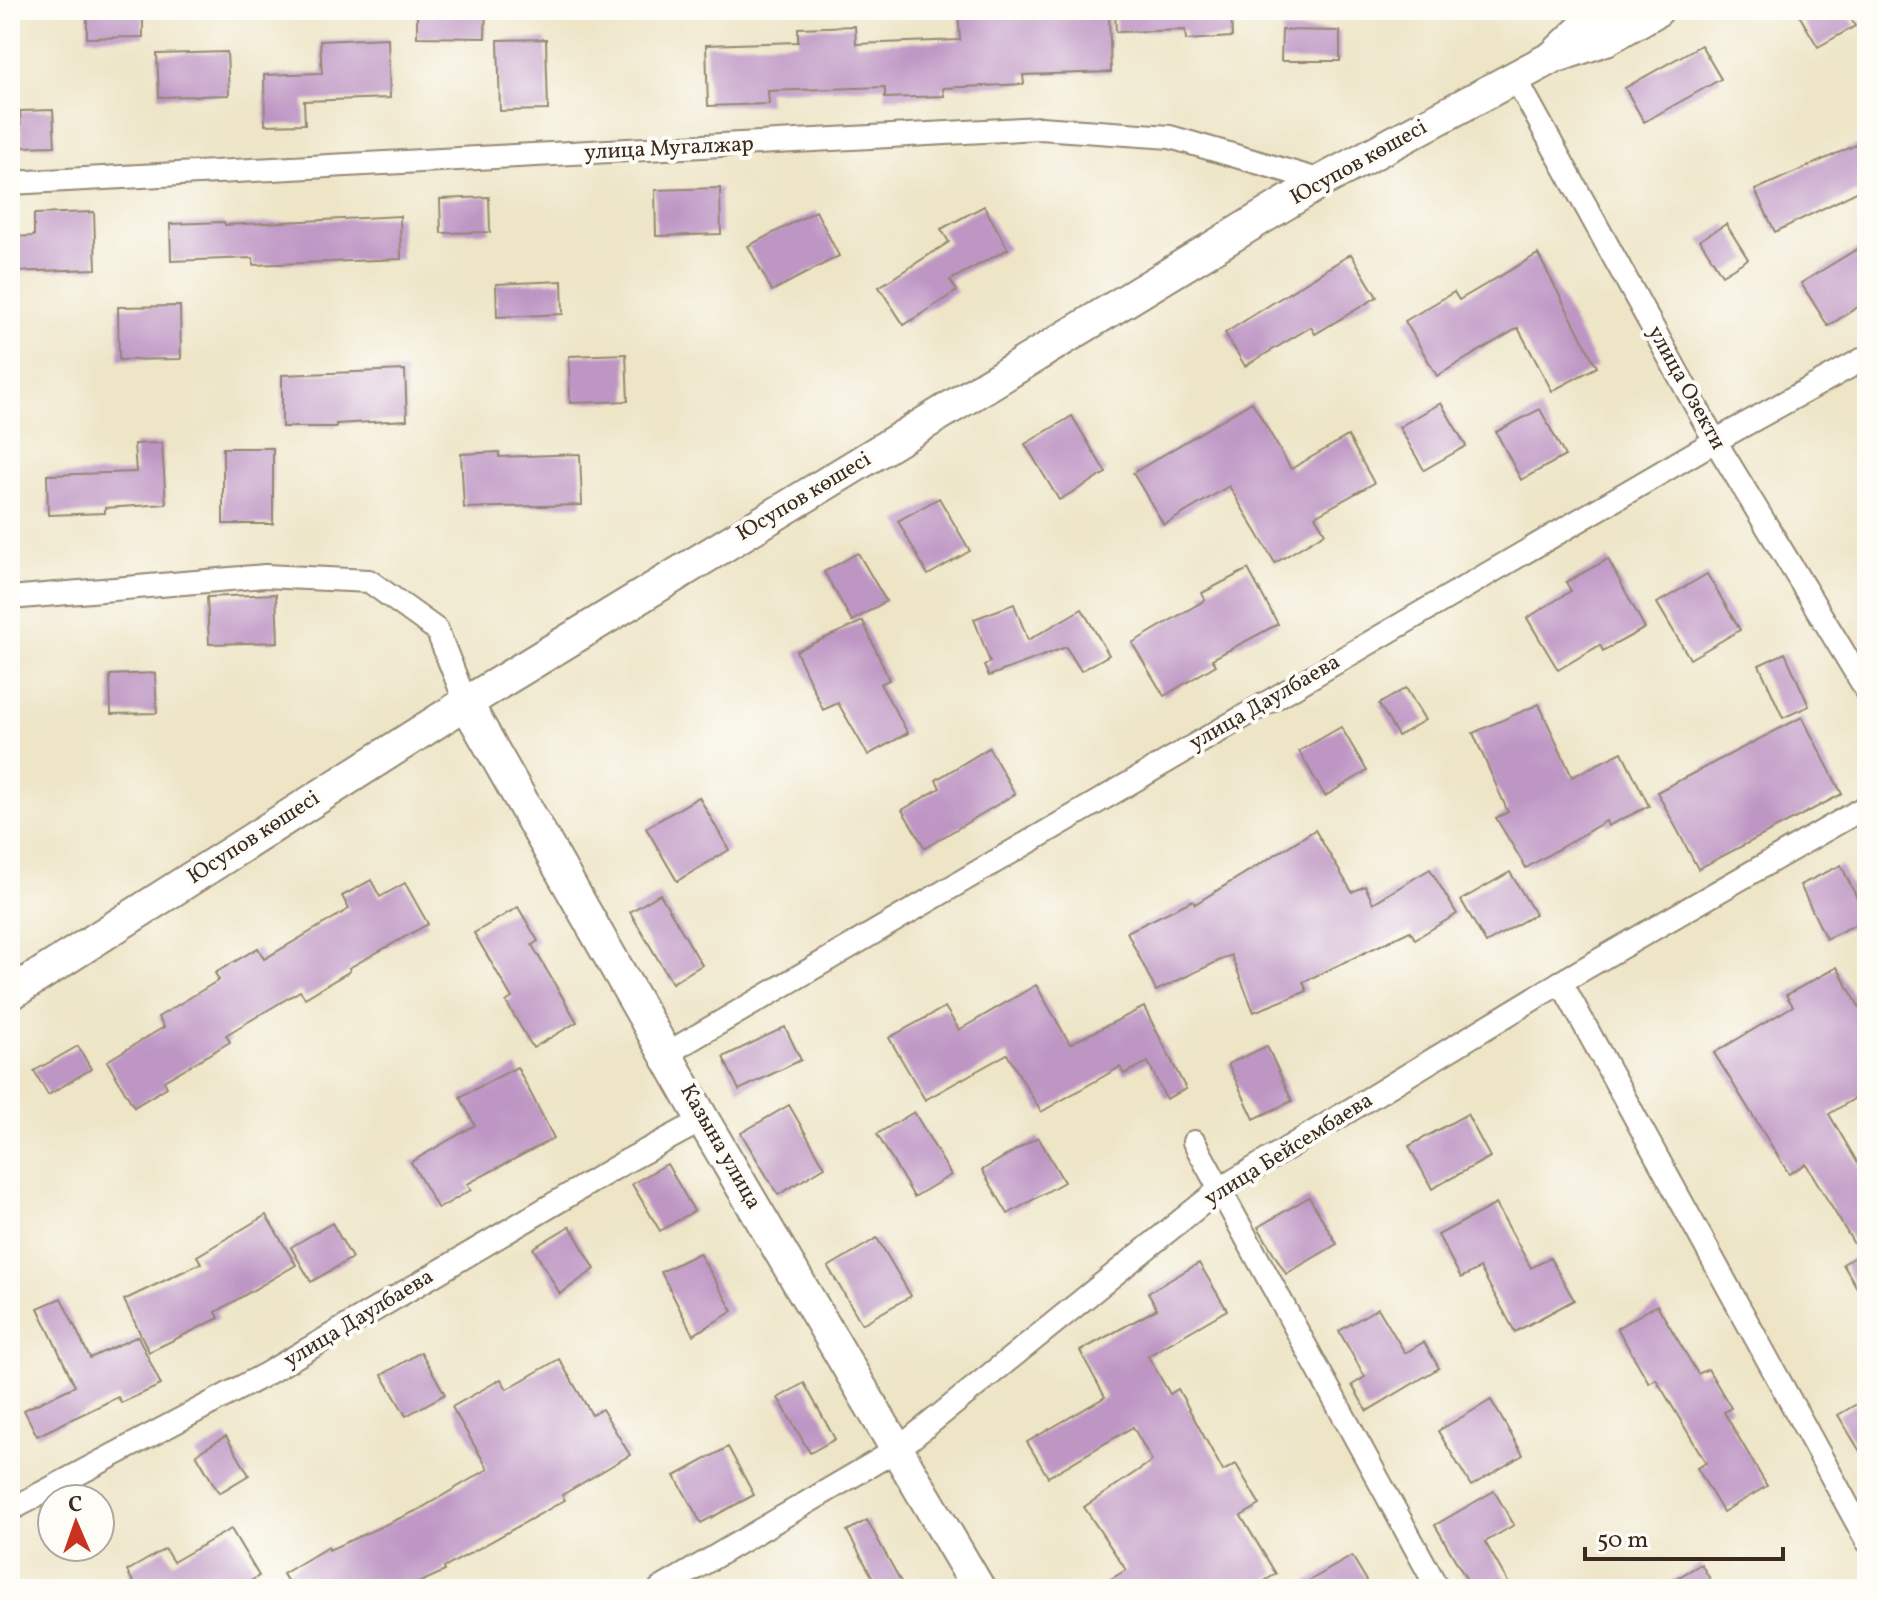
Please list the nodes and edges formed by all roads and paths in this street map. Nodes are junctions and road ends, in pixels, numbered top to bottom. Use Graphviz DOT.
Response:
graph roads {
  1 [pos="1615,17"];
  2 [pos="1516,79"];
  3 [pos="1322,181"];
  4 [pos="10,183"];
  5 [pos="1867,357"];
  6 [pos="1715,441"];
  7 [pos="10,598"];
  8 [pos="1867,691"];
  9 [pos="466,703"];
  10 [pos="1867,806"];
  11 [pos="1561,982"];
  12 [pos="10,994"];
  13 [pos="666,1054"];
  14 [pos="703,1120"];
  15 [pos="1194,1142"];
  16 [pos="1220,1189"];
  17 [pos="898,1449"];
  18 [pos="10,1510"];
  19 [pos="1867,1541"];
  20 [pos="660,1589"];
  21 [pos="979,1589"];
  22 [pos="1438,1589"];
  1 -- 2 [label="street, Юсупов көшесі"];
  2 -- 3 [label="street, Юсупов көшесі"];
  2 -- 6 [label="street, улица Озекти"];
  3 -- 4 [label="street, улица Мугалжар"];
  3 -- 9 [label="street, Юсупов көшесі"];
  5 -- 6 [label="street, улица Даулбаева"];
  6 -- 8 [label="street, улица Озекти"];
  6 -- 13 [label="street, улица Даулбаева"];
  7 -- 9 [label="street"];
  9 -- 12 [label="street, Юсупов көшесі"];
  9 -- 13 [label="street, Казына улица"];
  10 -- 11 [label="street, улица Бейсембаева"];
  11 -- 16 [label="street, улица Бейсембаева"];
  11 -- 19 [label="street"];
  13 -- 14 [label="street, Казына улица"];
  14 -- 17 [label="street, Казына улица"];
  14 -- 18 [label="street, улица Даулбаева"];
  15 -- 16 [label="street"];
  16 -- 17 [label="street, улица Бейсембаева"];
  16 -- 22 [label="street"];
  17 -- 20 [label="street, улица Бейсембаева"];
  17 -- 21 [label="street, Казына улица"];
}
